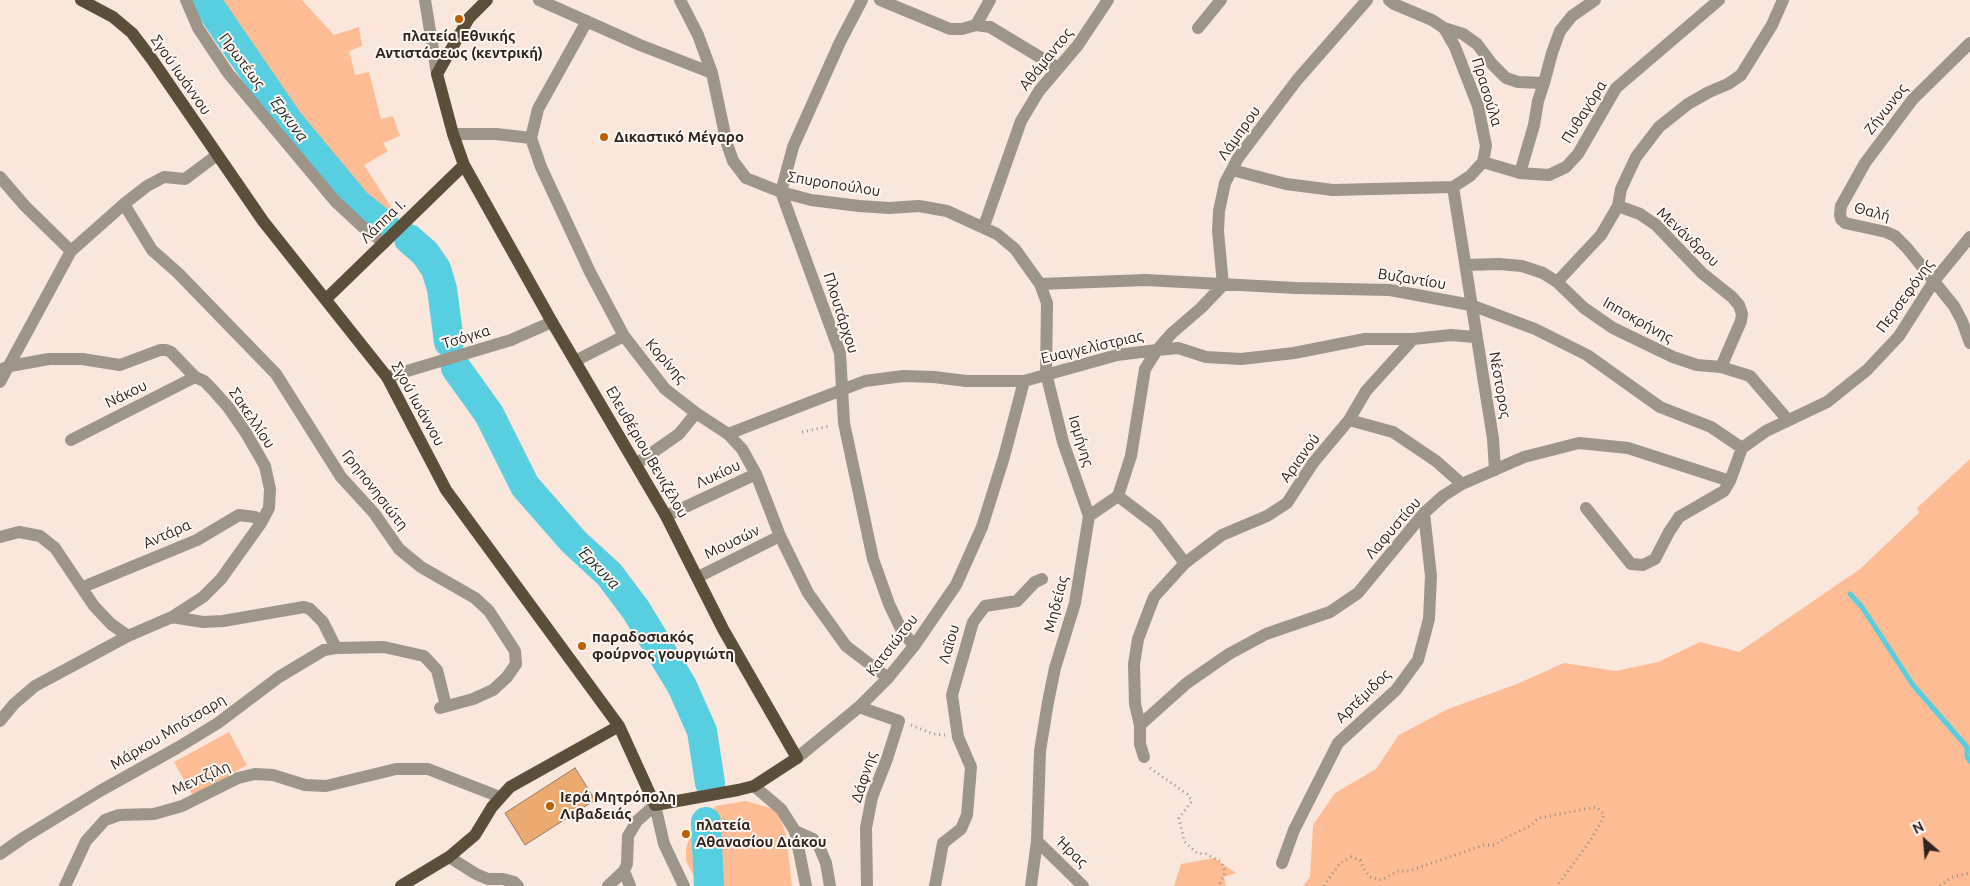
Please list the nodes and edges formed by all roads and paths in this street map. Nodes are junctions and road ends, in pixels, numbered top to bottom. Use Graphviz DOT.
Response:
graph roads {
  1 [pos="81,0"];
  2 [pos="186,0"];
  3 [pos="425,0"];
  4 [pos="487,0"];
  5 [pos="539,0"];
  6 [pos="680,0"];
  7 [pos="862,0"];
  8 [pos="880,0"];
  9 [pos="990,0"];
  10 [pos="1108,0"];
  11 [pos="1221,0"];
  12 [pos="1367,0"];
  13 [pos="1389,0"];
  14 [pos="1595,0"];
  15 [pos="1719,0"];
  16 [pos="1782,0"];
  17 [pos="587,21"];
  18 [pos="976,25"];
  19 [pos="1198,28"];
  20 [pos="1444,28"];
  21 [pos="1970,43"];
  22 [pos="1058,68"];
  23 [pos="712,73"];
  24 [pos="437,74"];
  25 [pos="1544,83"];
  26 [pos="453,134"];
  27 [pos="531,138"];
  28 [pos="216,155"];
  29 [pos="1483,162"];
  30 [pos="464,165"];
  31 [pos="1232,170"];
  32 [pos="1520,173"];
  33 [pos="0,177"];
  34 [pos="1453,187"];
  35 [pos="781,192"];
  36 [pos="124,204"];
  37 [pos="1618,206"];
  38 [pos="1841,206"];
  39 [pos="984,226"];
  40 [pos="1970,237"];
  41 [pos="384,243"];
  42 [pos="70,251"];
  43 [pos="1466,265"];
  44 [pos="1934,281"];
  45 [pos="1557,282"];
  46 [pos="1040,284"];
  47 [pos="1223,285"];
  48 [pos="326,299"];
  49 [pos="1471,305"];
  50 [pos="552,322"];
  51 [pos="624,336"];
  52 [pos="1476,337"];
  53 [pos="1413,339"];
  54 [pos="1970,343"];
  55 [pos="1157,350"];
  56 [pos="575,361"];
  57 [pos="1721,367"];
  58 [pos="5,368"];
  59 [pos="1046,374"];
  60 [pos="195,377"];
  61 [pos="387,377"];
  62 [pos="1024,381"];
  63 [pos="0,382"];
  64 [pos="839,391"];
  65 [pos="696,413"];
  66 [pos="1349,420"];
  67 [pos="1788,420"];
  68 [pos="844,423"];
  69 [pos="802,432"];
  70 [pos="728,434"];
  71 [pos="71,440"];
  72 [pos="1742,448"];
  73 [pos="636,464"];
  74 [pos="1495,470"];
  75 [pos="756,474"];
  76 [pos="1730,481"];
  77 [pos="1462,484"];
  78 [pos="1118,496"];
  79 [pos="1586,508"];
  80 [pos="1424,513"];
  81 [pos="666,516"];
  82 [pos="1089,516"];
  83 [pos="261,523"];
  84 [pos="780,536"];
  85 [pos="0,537"];
  86 [pos="1185,563"];
  87 [pos="698,576"];
  88 [pos="1042,580"];
  89 [pos="82,587"];
  90 [pos="172,617"];
  91 [pos="128,636"];
  92 [pos="914,646"];
  93 [pos="336,648"];
  94 [pos="888,678"];
  95 [pos="443,707"];
  96 [pos="859,707"];
  97 [pos="0,721"];
  98 [pos="899,721"];
  99 [pos="1140,725"];
  100 [pos="619,726"];
  101 [pos="958,737"];
  102 [pos="1144,756"];
  103 [pos="797,758"];
  104 [pos="754,786"];
  105 [pos="500,797"];
  106 [pos="655,805"];
  107 [pos="795,831"];
  108 [pos="1037,841"];
  109 [pos="0,854"];
  110 [pos="449,857"];
  111 [pos="1282,863"];
  112 [pos="624,871"];
  113 [pos="1970,873"];
  114 [pos="65,886"];
  115 [pos="401,886"];
  116 [pos="518,886"];
  117 [pos="608,886"];
  118 [pos="630,886"];
  119 [pos="684,886"];
  120 [pos="806,886"];
  121 [pos="830,886"];
  122 [pos="867,886"];
  123 [pos="935,886"];
  124 [pos="1031,886"];
  125 [pos="1084,886"];
  126 [pos="1218,886"];
  127 [pos="1324,886"];
  128 [pos="1556,886"];
  129 [pos="1940,886"];
  1 -- 28 [label="main road, Σγού Ιωάννου"];
  2 -- 41 [label="street, Πρωτέως"];
  3 -- 24 [label="street"];
  4 -- 24 [label="main road"];
  5 -- 17 [label="street"];
  6 -- 23 [label="street, Σπυροπούλου"];
  7 -- 35 [label="street"];
  8 -- 18 [label="street"];
  9 -- 18 [label="street"];
  10 -- 22 [label="street, Αθάμαντος"];
  11 -- 19 [label="street"];
  12 -- 31 [label="street, Λάμπρου"];
  13 -- 20 [label="street"];
  14 -- 25 [label="street"];
  15 -- 32 [label="street, Πυθαγόρα"];
  16 -- 37 [label="street"];
  17 -- 23 [label="street"];
  17 -- 27 [label="street"];
  18 -- 22 [label="street"];
  20 -- 25 [label="street"];
  20 -- 29 [label="street, Πρασούλα"];
  21 -- 38 [label="street, Ζήνωνος"];
  22 -- 39 [label="street, Αθάμαντος"];
  23 -- 35 [label="street, Σπυροπούλου"];
  24 -- 26 [label="main road, Ελευθέριου Βενιζέλου"];
  25 -- 32 [label="street"];
  26 -- 27 [label="street"];
  26 -- 30 [label="main road, Ελευθέριου Βενιζέλου"];
  27 -- 51 [label="street, Κορίνης"];
  28 -- 36 [label="street"];
  28 -- 48 [label="main road, Σγού Ιωάννου"];
  29 -- 32 [label="street, Πυθαγόρα"];
  29 -- 34 [label="street"];
  30 -- 41 [label="main road, Λάππα Ι."];
  30 -- 50 [label="main road, Ελευθέριου Βενιζέλου"];
  31 -- 34 [label="street"];
  31 -- 47 [label="street, Λάμπρου"];
  33 -- 42 [label="street"];
  34 -- 43 [label="street"];
  35 -- 39 [label="street, Σπυροπούλου"];
  35 -- 64 [label="street, Πλουτάρχου"];
  36 -- 42 [label="street"];
  36 -- 95 [label="street, Γρηπονησιώτη"];
  37 -- 45 [label="street"];
  37 -- 57 [label="street, Μενάνδρου"];
  38 -- 44 [label="street, Θαλή"];
  39 -- 46 [label="street, Σπυροπούλου"];
  40 -- 44 [label="street, Περσεφόνης"];
  41 -- 48 [label="main road, Λάππα Ι."];
  42 -- 58 [label="street"];
  43 -- 45 [label="street, Ιπποκρήνης"];
  43 -- 49 [label="street"];
  44 -- 54 [label="street, Θαλή"];
  44 -- 67 [label="street, Περσεφόνης"];
  45 -- 57 [label="street, Ιπποκρήνης"];
  46 -- 47 [label="street, Βυζαντίου"];
  46 -- 59 [label="street, Σπυροπούλου"];
  47 -- 49 [label="street, Βυζαντίου"];
  47 -- 55 [label="street"];
  48 -- 61 [label="main road, Σγού Ιωάννου"];
  49 -- 52 [label="street, Νέστορος"];
  49 -- 72 [label="street, Βυζαντίου"];
  50 -- 56 [label="main road, Ελευθέριου Βενιζέλου"];
  50 -- 61 [label="street, Τσόγκα"];
  51 -- 56 [label="street"];
  51 -- 65 [label="street, Κορίνης"];
  52 -- 53 [label="street, Ευαγγελίστριας"];
  52 -- 74 [label="street, Νέστορος"];
  53 -- 55 [label="street, Ευαγγελίστριας"];
  53 -- 66 [label="street, Αριανού"];
  55 -- 59 [label="street, Ευαγγελίστριας"];
  55 -- 78 [label="street"];
  56 -- 73 [label="main road, Ελευθέριου Βενιζέλου"];
  57 -- 67 [label="street, Ιπποκρήνης"];
  58 -- 60 [label="street, Σακελλίου"];
  58 -- 63 [label="street"];
  59 -- 62 [label="street, Ευαγγελίστριας"];
  59 -- 82 [label="street, Ισμήνης"];
  60 -- 71 [label="street, Νάκου"];
  60 -- 83 [label="street, Σακελλίου"];
  61 -- 100 [label="main road, Σγού Ιωάννου"];
  62 -- 64 [label="street, Ευαγγελίστριας"];
  62 -- 92 [label="street, Κατσιώτου"];
  64 -- 68 [label="street, Πλουτάρχου"];
  64 -- 70 [label="street"];
  65 -- 70 [label="street, Κορίνης"];
  65 -- 73 [label="street"];
  66 -- 77 [label="street"];
  66 -- 86 [label="street, Αριανού"];
  67 -- 72 [label="street, Περσεφόνης"];
  68 -- 69 [label="path"];
  68 -- 92 [label="street, Πλουτάρχου"];
  70 -- 75 [label="street, Κορίνης"];
  72 -- 76 [label="street"];
  73 -- 81 [label="main road, Ελευθέριου Βενιζέλου"];
  74 -- 76 [label="street, Λαφυστίου"];
  74 -- 77 [label="street, Λαφυστίου"];
  75 -- 81 [label="street, Λυκίου"];
  75 -- 84 [label="street, Κορίνης"];
  76 -- 79 [label="street"];
  77 -- 80 [label="street, Λαφυστίου"];
  78 -- 82 [label="street"];
  78 -- 86 [label="street"];
  80 -- 99 [label="street, Λαφυστίου"];
  80 -- 111 [label="street, Αρτέμιδος"];
  81 -- 87 [label="main road, Ελευθέριου Βενιζέλου"];
  82 -- 108 [label="street, Μηδείας"];
  83 -- 89 [label="street, Αντάρα"];
  83 -- 90 [label="street, Σακελλίου"];
  84 -- 87 [label="street, Μουσών"];
  84 -- 94 [label="street, Κορίνης"];
  85 -- 89 [label="street"];
  86 -- 99 [label="street, Αριανού"];
  87 -- 103 [label="main road, Ελευθέριου Βενιζέλου"];
  88 -- 101 [label="street, Λαΐου"];
  89 -- 91 [label="street"];
  90 -- 91 [label="street, Σακελλίου"];
  90 -- 93 [label="street"];
  91 -- 97 [label="street, Σακελλίου"];
  92 -- 94 [label="street, Κατσιώτου"];
  93 -- 95 [label="street, Μάρκου Μπότσαρη"];
  93 -- 109 [label="street, Μάρκου Μπότσαρη"];
  94 -- 96 [label="street, Κατσιώτου"];
  96 -- 98 [label="street"];
  96 -- 103 [label="street, Κατσιώτου"];
  98 -- 101 [label="path"];
  98 -- 122 [label="street, Δάφνης"];
  99 -- 102 [label="street, Αριανού"];
  100 -- 105 [label="main road"];
  100 -- 106 [label="main road, Σγού Ιωάννου"];
  101 -- 123 [label="street, Λαΐου"];
  102 -- 126 [label="path"];
  103 -- 104 [label="main road, Κατσιώτου"];
  104 -- 106 [label="main road, Κατσιώτου"];
  104 -- 107 [label="street"];
  105 -- 110 [label="main road"];
  105 -- 114 [label="street, Μεντζίλη"];
  106 -- 112 [label="street"];
  106 -- 119 [label="street"];
  107 -- 120 [label="street"];
  107 -- 121 [label="street"];
  108 -- 124 [label="street, Μηδείας"];
  108 -- 125 [label="street, Ήρας"];
  110 -- 115 [label="main road"];
  110 -- 116 [label="street"];
  112 -- 117 [label="street"];
  112 -- 118 [label="street"];
  113 -- 129 [label="path"];
  127 -- 128 [label="path"];
}
